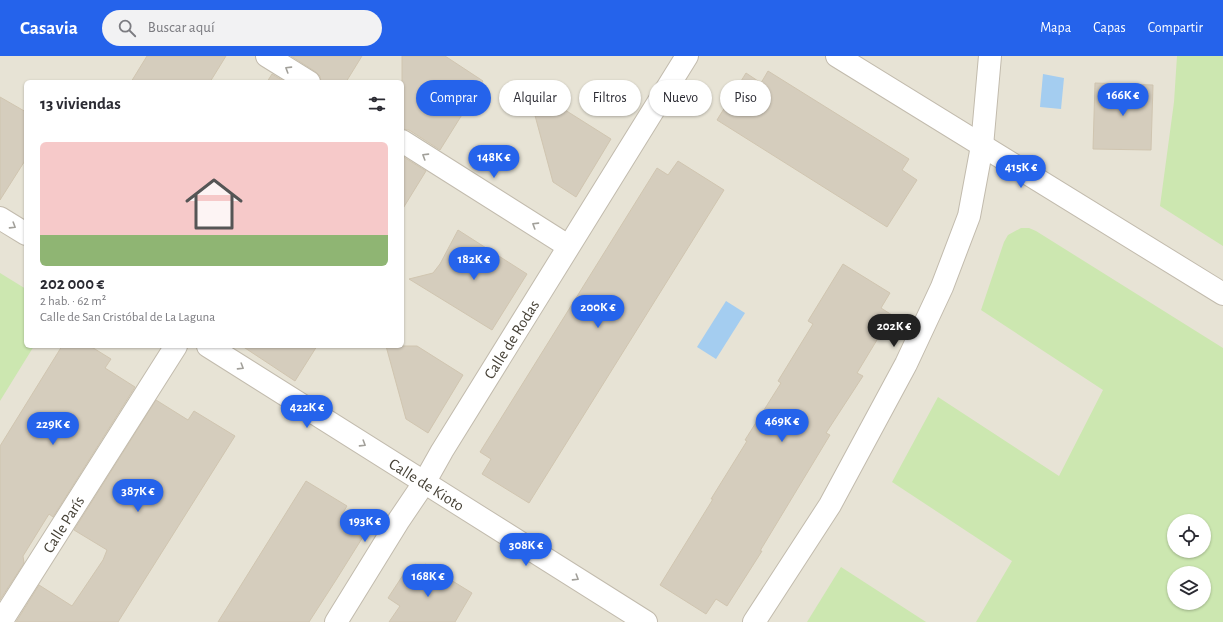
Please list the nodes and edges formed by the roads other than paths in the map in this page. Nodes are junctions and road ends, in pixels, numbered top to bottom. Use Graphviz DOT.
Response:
graph roads {
  1 [pos="267,56"];
  2 [pos="687,56"];
  3 [pos="837,56"];
  4 [pos="990,56"];
  5 [pos="306,80"];
  6 [pos="404,142"];
  7 [pos="982,146"];
  8 [pos="0,218"];
  9 [pos="24,233"];
  10 [pos="568,246"];
  11 [pos="1223,294"];
  12 [pos="175,348"];
  13 [pos="211,348"];
  14 [pos="424,483"];
  15 [pos="1,622"];
  16 [pos="336,622"];
  17 [pos="646,622"];
  18 [pos="754,622"];
  5 -- 1 [label="street, one-way"];
  2 -- 10 [label="street, Calle de Rodas"];
  3 -- 7 [label="street"];
  4 -- 7 [label="street"];
  10 -- 6 [label="street, one-way"];
  7 -- 11 [label="street"];
  7 -- 18 [label="street"];
  8 -- 9 [label="street, one-way"];
  10 -- 14 [label="street, Calle de Rodas"];
  12 -- 15 [label="street, Calle París"];
  13 -- 14 [label="street, Calle de Kioto, one-way"];
  14 -- 16 [label="street, Calle de Rodas"];
  14 -- 17 [label="street, Calle de Kioto, one-way"];
}
